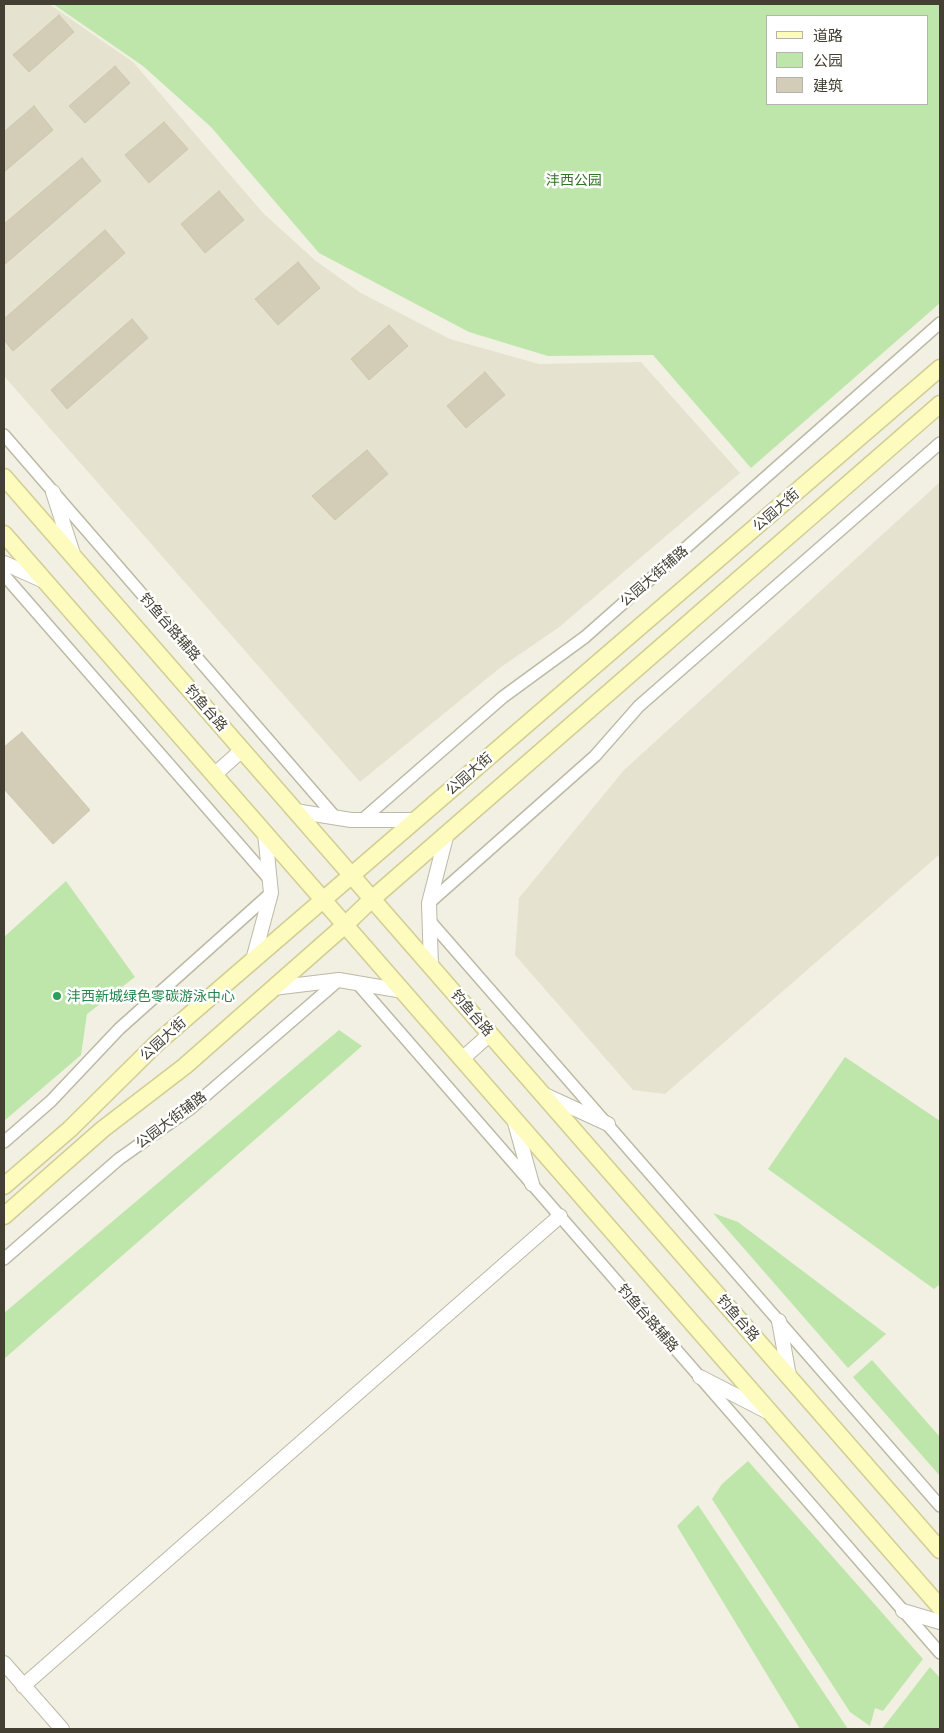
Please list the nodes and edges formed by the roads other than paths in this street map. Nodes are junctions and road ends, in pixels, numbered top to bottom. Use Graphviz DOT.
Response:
graph roads {
  1 [pos="940,323"];
  2 [pos="940,368"];
  3 [pos="940,404"];
  4 [pos="4,435"];
  5 [pos="940,443"];
  6 [pos="4,477"];
  7 [pos="53,492"];
  8 [pos="4,534"];
  9 [pos="74,557"];
  10 [pos="4,563"];
  11 [pos="4,575"];
  12 [pos="45,582"];
  13 [pos="242,750"];
  14 [pos="214,775"];
  15 [pos="295,811"];
  16 [pos="336,818"];
  17 [pos="362,820"];
  18 [pos="416,820"];
  19 [pos="447,833"];
  20 [pos="265,834"];
  21 [pos="351,876"];
  22 [pos="270,887"];
  23 [pos="322,899"];
  24 [pos="372,899"];
  25 [pos="429,903"];
  26 [pos="429,920"];
  27 [pos="345,925"];
  28 [pos="253,960"];
  29 [pos="431,966"];
  30 [pos="339,980"];
  31 [pos="357,983"];
  32 [pos="273,988"];
  33 [pos="403,991"];
  34 [pos="490,1034"];
  35 [pos="462,1059"];
  36 [pos="542,1094"];
  37 [pos="513,1118"];
  38 [pos="608,1124"];
  39 [pos="4,1142"];
  40 [pos="532,1184"];
  41 [pos="4,1186"];
  42 [pos="4,1216"];
  43 [pos="560,1216"];
  44 [pos="4,1259"];
  45 [pos="779,1321"];
  46 [pos="788,1376"];
  47 [pos="700,1377"];
  48 [pos="772,1414"];
  49 [pos="940,1506"];
  50 [pos="940,1550"];
  51 [pos="940,1607"];
  52 [pos="903,1611"];
  53 [pos="940,1622"];
  54 [pos="940,1654"];
  55 [pos="4,1663"];
  56 [pos="24,1686"];
  57 [pos="62,1729"];
  1 -- 17 [label="street, 公园大街辅路"];
  2 -- 18 [label="main road, 公园大街"];
  3 -- 19 [label="main road, 公园大街"];
  4 -- 7 [label="street, 钓鱼台路辅路"];
  5 -- 25 [label="street"];
  6 -- 9 [label="main road, 钓鱼台路"];
  7 -- 9 [label="street"];
  7 -- 16 [label="street, 钓鱼台路辅路"];
  8 -- 12 [label="main road"];
  9 -- 13 [label="main road, 钓鱼台路"];
  10 -- 12 [label="street"];
  11 -- 22 [label="street"];
  12 -- 14 [label="main road"];
  13 -- 14 [label="street"];
  13 -- 15 [label="main road, 钓鱼台路"];
  14 -- 20 [label="main road"];
  15 -- 16 [label="street"];
  15 -- 21 [label="main road, 钓鱼台路"];
  16 -- 17 [label="street"];
  17 -- 18 [label="street"];
  18 -- 21 [label="main road, 公园大街"];
  19 -- 24 [label="main road, 公园大街"];
  19 -- 25 [label="street"];
  20 -- 22 [label="street"];
  20 -- 23 [label="main road"];
  21 -- 23 [label="main road, 公园大街"];
  21 -- 24 [label="main road, 钓鱼台路"];
  22 -- 28 [label="street"];
  22 -- 39 [label="street"];
  23 -- 27 [label="main road"];
  23 -- 28 [label="main road, 公园大街"];
  24 -- 27 [label="main road, 公园大街"];
  24 -- 29 [label="main road, 钓鱼台路"];
  25 -- 26 [label="street"];
  26 -- 29 [label="street"];
  26 -- 38 [label="street"];
  27 -- 32 [label="main road, 公园大街"];
  27 -- 33 [label="main road"];
  28 -- 41 [label="main road, 公园大街"];
  29 -- 34 [label="main road, 钓鱼台路"];
  30 -- 31 [label="street"];
  30 -- 32 [label="street"];
  30 -- 44 [label="street, 公园大街辅路"];
  31 -- 33 [label="street"];
  31 -- 40 [label="street, 钓鱼台路辅路"];
  32 -- 42 [label="main road, 公园大街"];
  33 -- 35 [label="main road"];
  34 -- 35 [label="street"];
  34 -- 36 [label="main road, 钓鱼台路"];
  35 -- 37 [label="main road"];
  36 -- 38 [label="street"];
  36 -- 46 [label="main road, 钓鱼台路"];
  37 -- 40 [label="street"];
  37 -- 48 [label="main road"];
  38 -- 45 [label="street"];
  40 -- 43 [label="street, 钓鱼台路辅路"];
  43 -- 47 [label="street, 钓鱼台路辅路"];
  43 -- 56 [label="street"];
  45 -- 46 [label="street"];
  45 -- 49 [label="street"];
  46 -- 50 [label="main road, 钓鱼台路"];
  47 -- 48 [label="street"];
  47 -- 52 [label="street, 钓鱼台路辅路"];
  48 -- 51 [label="main road"];
  52 -- 53 [label="street"];
  52 -- 54 [label="street, 钓鱼台路辅路"];
  55 -- 56 [label="street"];
  56 -- 57 [label="street"];
}
